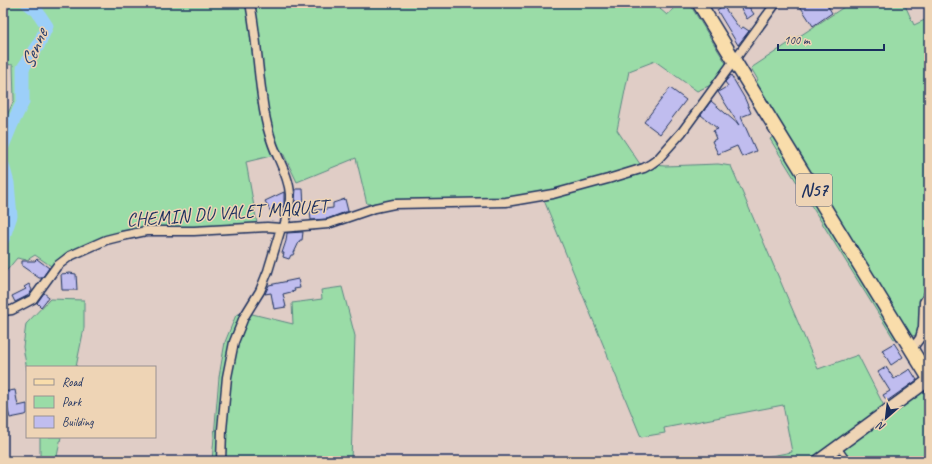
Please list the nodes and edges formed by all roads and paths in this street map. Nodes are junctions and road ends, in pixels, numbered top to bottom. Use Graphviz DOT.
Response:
graph roads {
  1 [pos="250,3"];
  2 [pos="699,3"];
  3 [pos="776,3"];
  4 [pos="734,61"];
  5 [pos="282,228"];
  6 [pos="929,294"];
  7 [pos="3,311"];
  8 [pos="912,349"];
  9 [pos="929,379"];
  10 [pos="838,447"];
  11 [pos="221,461"];
  12 [pos="818,461"];
  13 [pos="848,461"];
  1 -- 5 [label="street"];
  2 -- 4 [label="main road, N57"];
  3 -- 4 [label="street, CHEMIN DU VALET MAQUET"];
  4 -- 5 [label="street, CHEMIN DU VALET MAQUET"];
  4 -- 8 [label="main road, N57"];
  5 -- 7 [label="street, CHEMIN DU VALET MAQUET"];
  5 -- 11 [label="street"];
  6 -- 8 [label="street"];
  8 -- 9 [label="main road, N57"];
  9 -- 10 [label="street"];
  10 -- 12 [label="street"];
  10 -- 13 [label="lane"];
}
